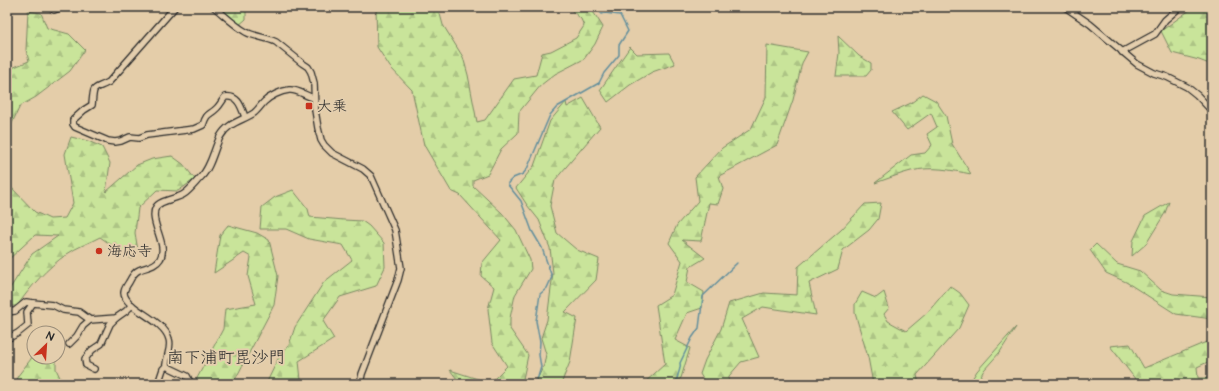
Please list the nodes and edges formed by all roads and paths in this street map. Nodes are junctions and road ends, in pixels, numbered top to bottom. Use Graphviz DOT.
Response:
graph roads {
  1 [pos="50,7"];
  2 [pos="62,7"];
  3 [pos="175,7"];
  4 [pos="214,7"];
  5 [pos="1065,7"];
  6 [pos="1180,7"];
  7 [pos="1122,52"];
  8 [pos="314,98"];
  9 [pos="1212,111"];
  10 [pos="245,117"];
  11 [pos="33,304"];
  12 [pos="132,305"];
  13 [pos="7,312"];
  14 [pos="116,318"];
  15 [pos="90,320"];
  16 [pos="7,338"];
  17 [pos="68,344"];
  18 [pos="166,366"];
  19 [pos="94,368"];
  20 [pos="158,384"];
  21 [pos="191,384"];
  22 [pos="360,384"];
  1 -- 2 [label="street"];
  3 -- 10 [label="street"];
  4 -- 8 [label="street"];
  5 -- 7 [label="street"];
  6 -- 7 [label="street"];
  7 -- 9 [label="street"];
  8 -- 10 [label="street"];
  8 -- 22 [label="street"];
  10 -- 12 [label="street"];
  11 -- 13 [label="street"];
  11 -- 15 [label="street"];
  11 -- 16 [label="street"];
  12 -- 14 [label="street"];
  12 -- 18 [label="street"];
  14 -- 15 [label="street"];
  14 -- 19 [label="street"];
  15 -- 17 [label="street"];
  18 -- 20 [label="street"];
  18 -- 21 [label="street"];
}
